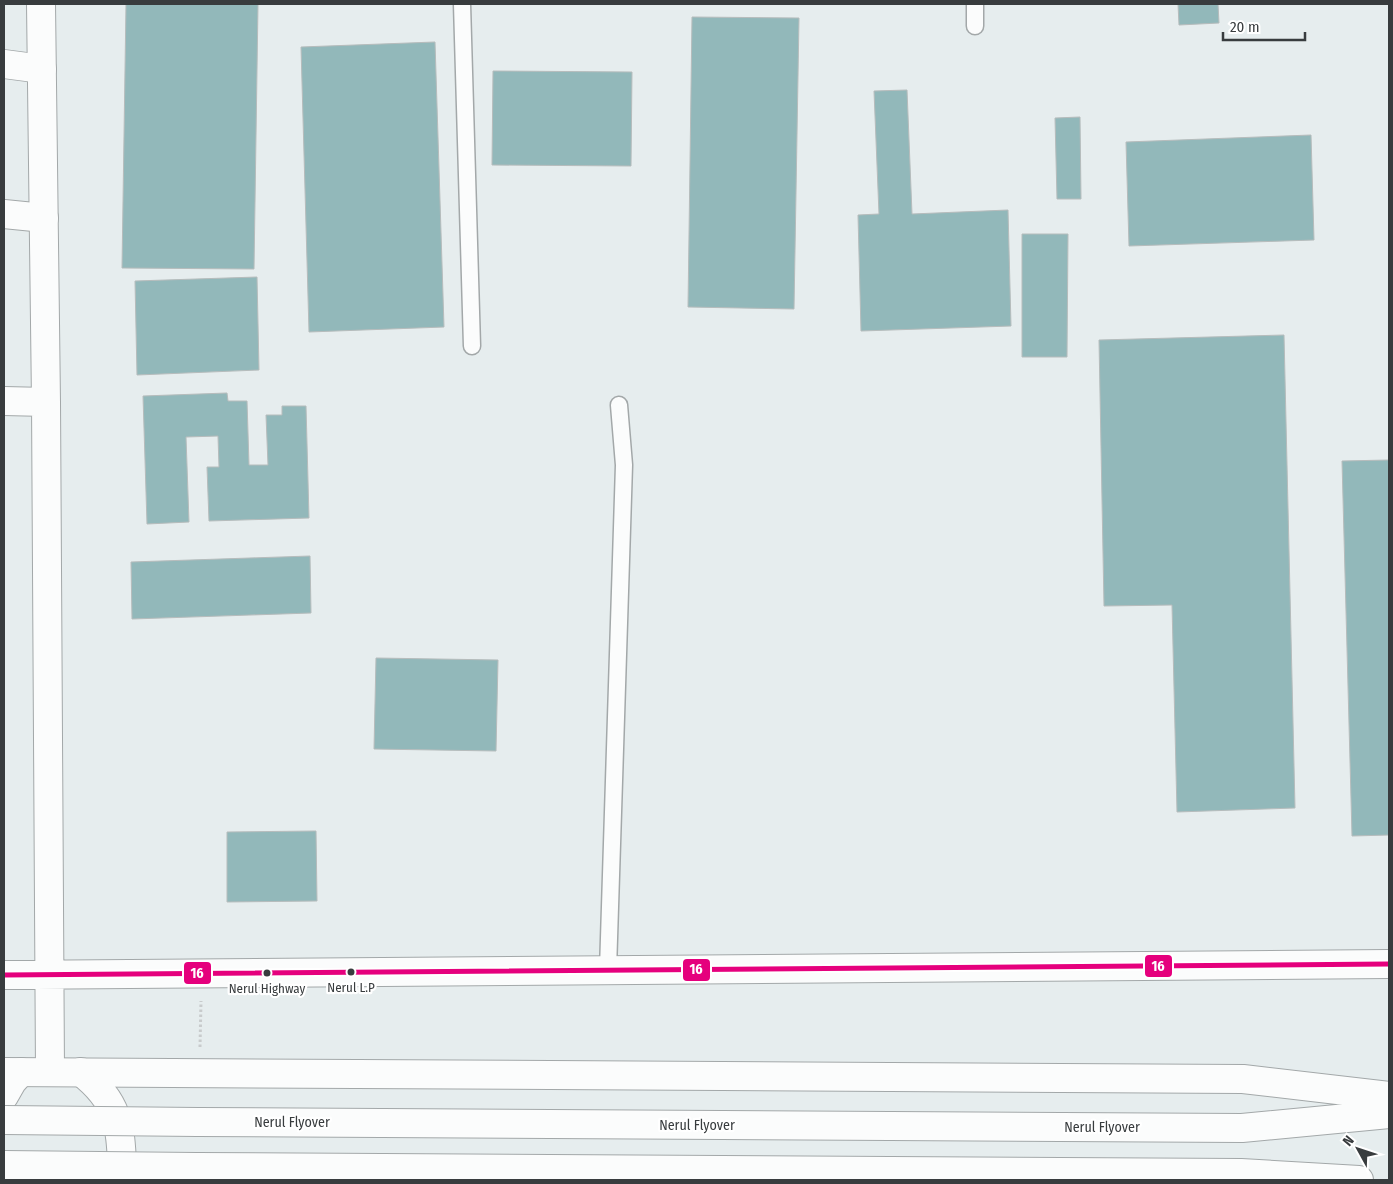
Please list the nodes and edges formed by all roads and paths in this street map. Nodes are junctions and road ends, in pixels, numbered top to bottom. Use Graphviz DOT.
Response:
graph roads {
  1 [pos="41,4"];
  2 [pos="462,4"];
  3 [pos="975,4"];
  4 [pos="975,26"];
  5 [pos="4,64"];
  6 [pos="42,69"];
  7 [pos="4,214"];
  8 [pos="44,218"];
  9 [pos="472,346"];
  10 [pos="4,400"];
  11 [pos="46,402"];
  12 [pos="619,405"];
  13 [pos="1389,964"];
  14 [pos="608,970"];
  15 [pos="49,974"];
  16 [pos="202,974"];
  17 [pos="4,975"];
  18 [pos="200,1050"];
  19 [pos="12,1072"];
  20 [pos="50,1072"];
  21 [pos="81,1072"];
  22 [pos="4,1096"];
  23 [pos="1389,1096"];
  24 [pos="1389,1114"];
  25 [pos="4,1120"];
  26 [pos="4,1165"];
  27 [pos="121,1173"];
  28 [pos="1359,1180"];
  1 -- 6 [label="main road"];
  2 -- 9 [label="lane"];
  3 -- 4 [label="lane"];
  5 -- 6 [label="main road"];
  6 -- 8 [label="main road"];
  7 -- 8 [label="main road"];
  8 -- 11 [label="main road"];
  10 -- 11 [label="main road"];
  11 -- 15 [label="main road"];
  12 -- 14 [label="lane"];
  13 -- 14 [label="main road"];
  14 -- 16 [label="main road"];
  15 -- 16 [label="main road"];
  15 -- 17 [label="main road"];
  15 -- 20 [label="main road"];
  16 -- 18 [label="path"];
  19 -- 20 [label="main road"];
  19 -- 22 [label="main road"];
  20 -- 21 [label="main road"];
  21 -- 23 [label="main road"];
  21 -- 27 [label="main road"];
  24 -- 25 [label="main road, Nerul Flyover, bridge"];
  26 -- 28 [label="main road, bridge"];
}
